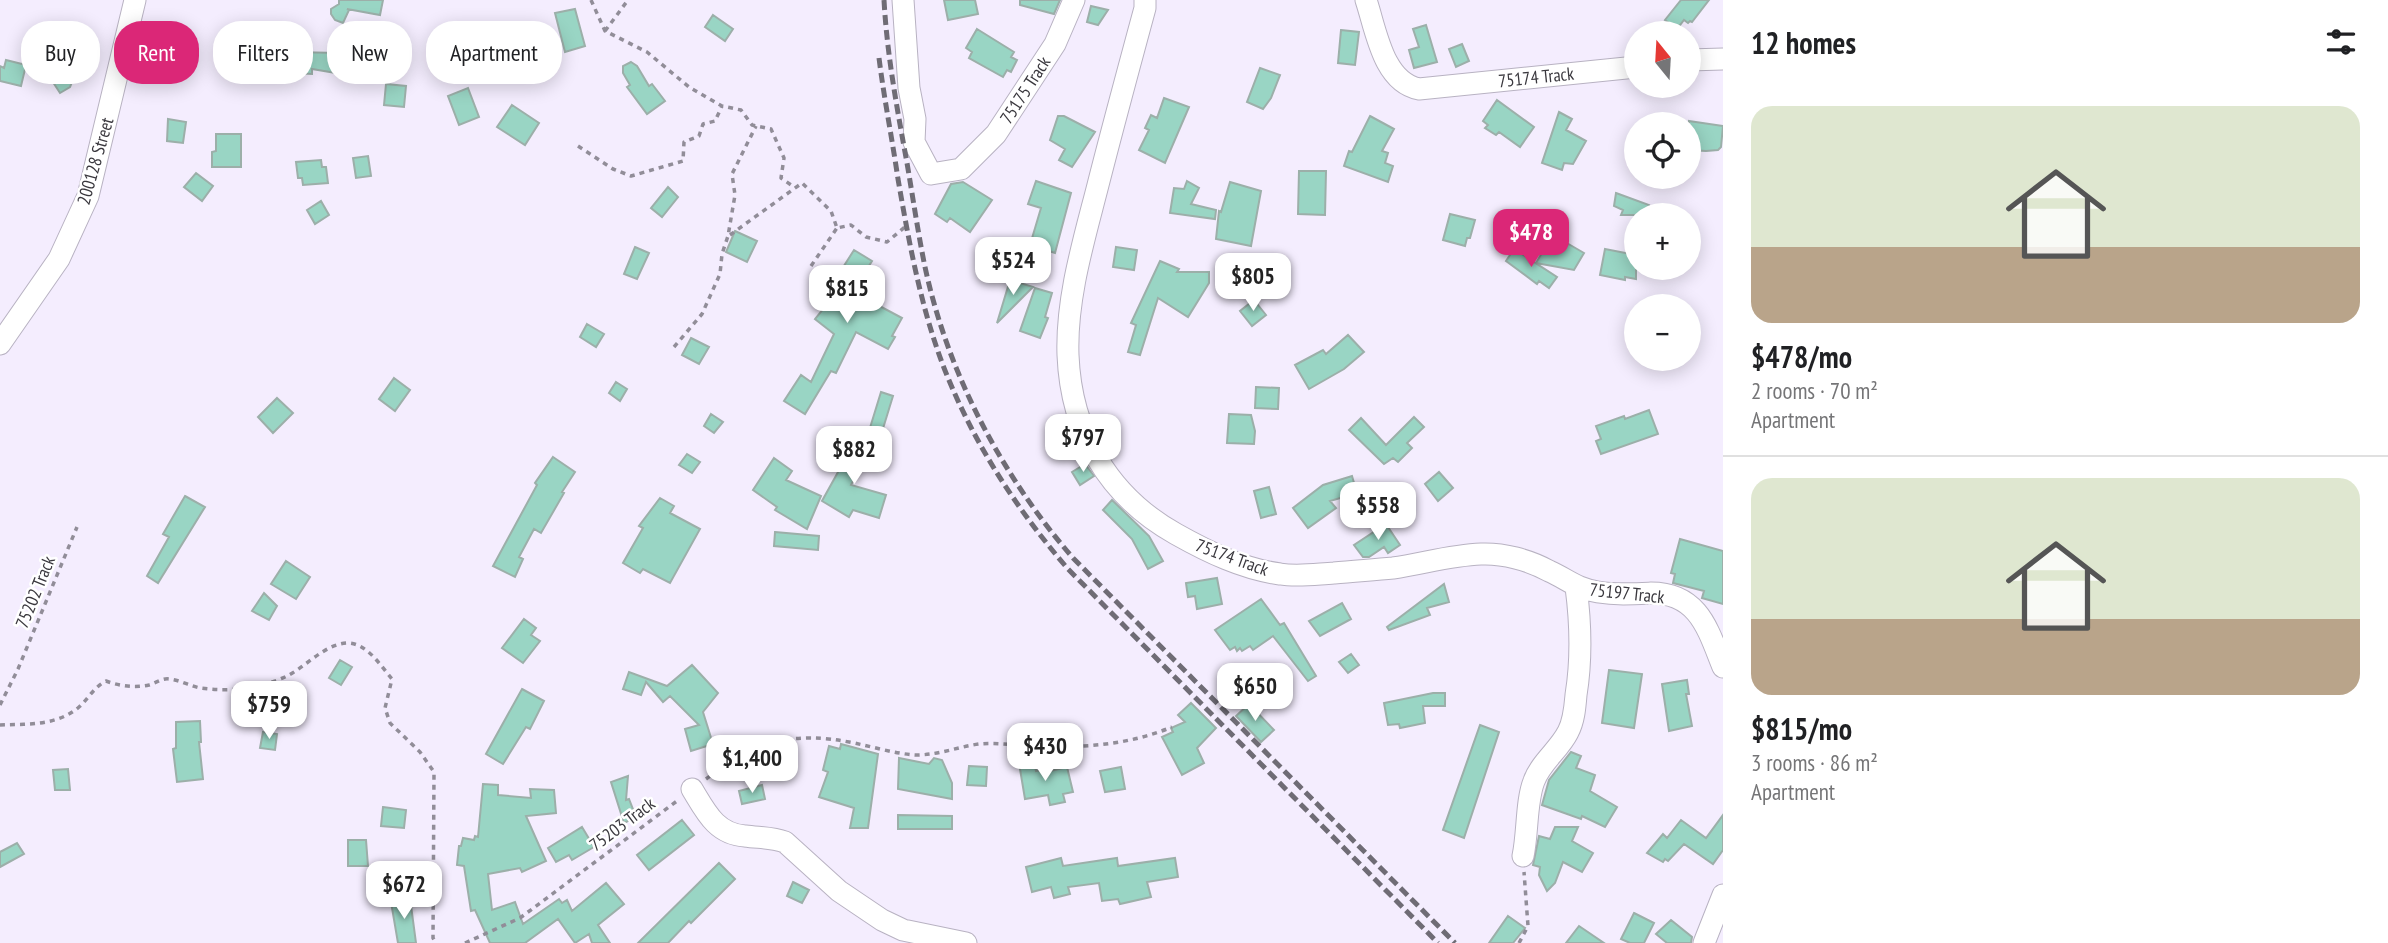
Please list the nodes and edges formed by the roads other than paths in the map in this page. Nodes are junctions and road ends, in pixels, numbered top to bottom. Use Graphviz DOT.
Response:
graph roads {
  1 [pos="135,0"];
  2 [pos="903,0"];
  3 [pos="1074,0"];
  4 [pos="1145,0"];
  5 [pos="1366,0"];
  6 [pos="1723,59"];
  7 [pos="1701,60"];
  8 [pos="1624,67"];
  9 [pos="0,344"];
  10 [pos="1576,587"];
  11 [pos="1723,667"];
  12 [pos="692,789"];
  13 [pos="1523,856"];
  14 [pos="1723,895"];
  15 [pos="966,943"];
  16 [pos="1704,943"];
  1 -- 9 [label="street, 200128 Street"];
  2 -- 3 [label="street, 75175 Track"];
  4 -- 10 [label="street, 75174 Track"];
  5 -- 8 [label="street, 75174 Track"];
  6 -- 7 [label="street"];
  10 -- 11 [label="street, 75197 Track"];
  10 -- 13 [label="street"];
  12 -- 15 [label="street"];
  14 -- 16 [label="street"];
}
